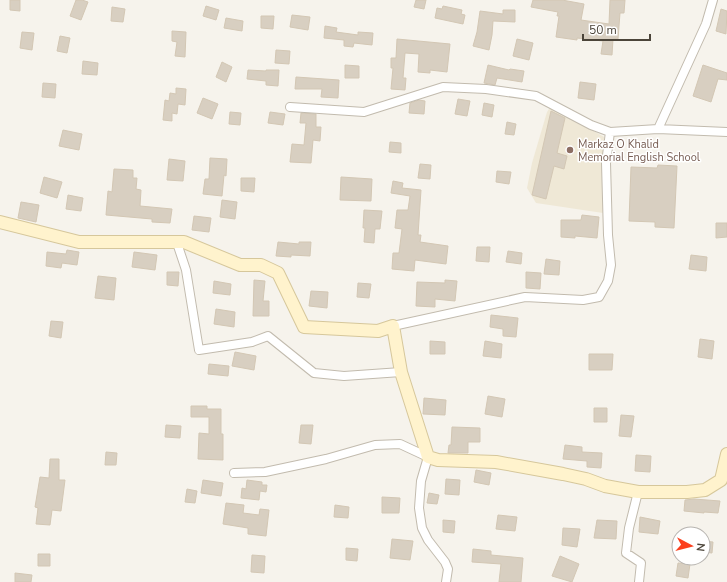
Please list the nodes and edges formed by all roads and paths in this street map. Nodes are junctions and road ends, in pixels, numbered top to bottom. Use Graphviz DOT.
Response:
graph roads {
  1 [pos="713,0"];
  2 [pos="290,106"];
  3 [pos="658,129"];
  4 [pos="610,132"];
  5 [pos="727,132"];
  6 [pos="0,222"];
  7 [pos="177,243"];
  8 [pos="393,326"];
  9 [pos="401,372"];
  10 [pos="727,454"];
  11 [pos="428,456"];
  12 [pos="234,472"];
  13 [pos="724,481"];
  14 [pos="638,492"];
  15 [pos="446,582"];
  16 [pos="639,582"];
  1 -- 3 [label="street"];
  2 -- 4 [label="street"];
  3 -- 4 [label="street"];
  3 -- 5 [label="street"];
  4 -- 8 [label="street"];
  6 -- 7 [label="main road"];
  7 -- 8 [label="main road"];
  7 -- 9 [label="street"];
  8 -- 9 [label="main road"];
  9 -- 11 [label="main road"];
  10 -- 13 [label="main road"];
  11 -- 12 [label="street"];
  11 -- 14 [label="main road"];
  11 -- 15 [label="street"];
  13 -- 14 [label="main road"];
  14 -- 16 [label="street"];
}
